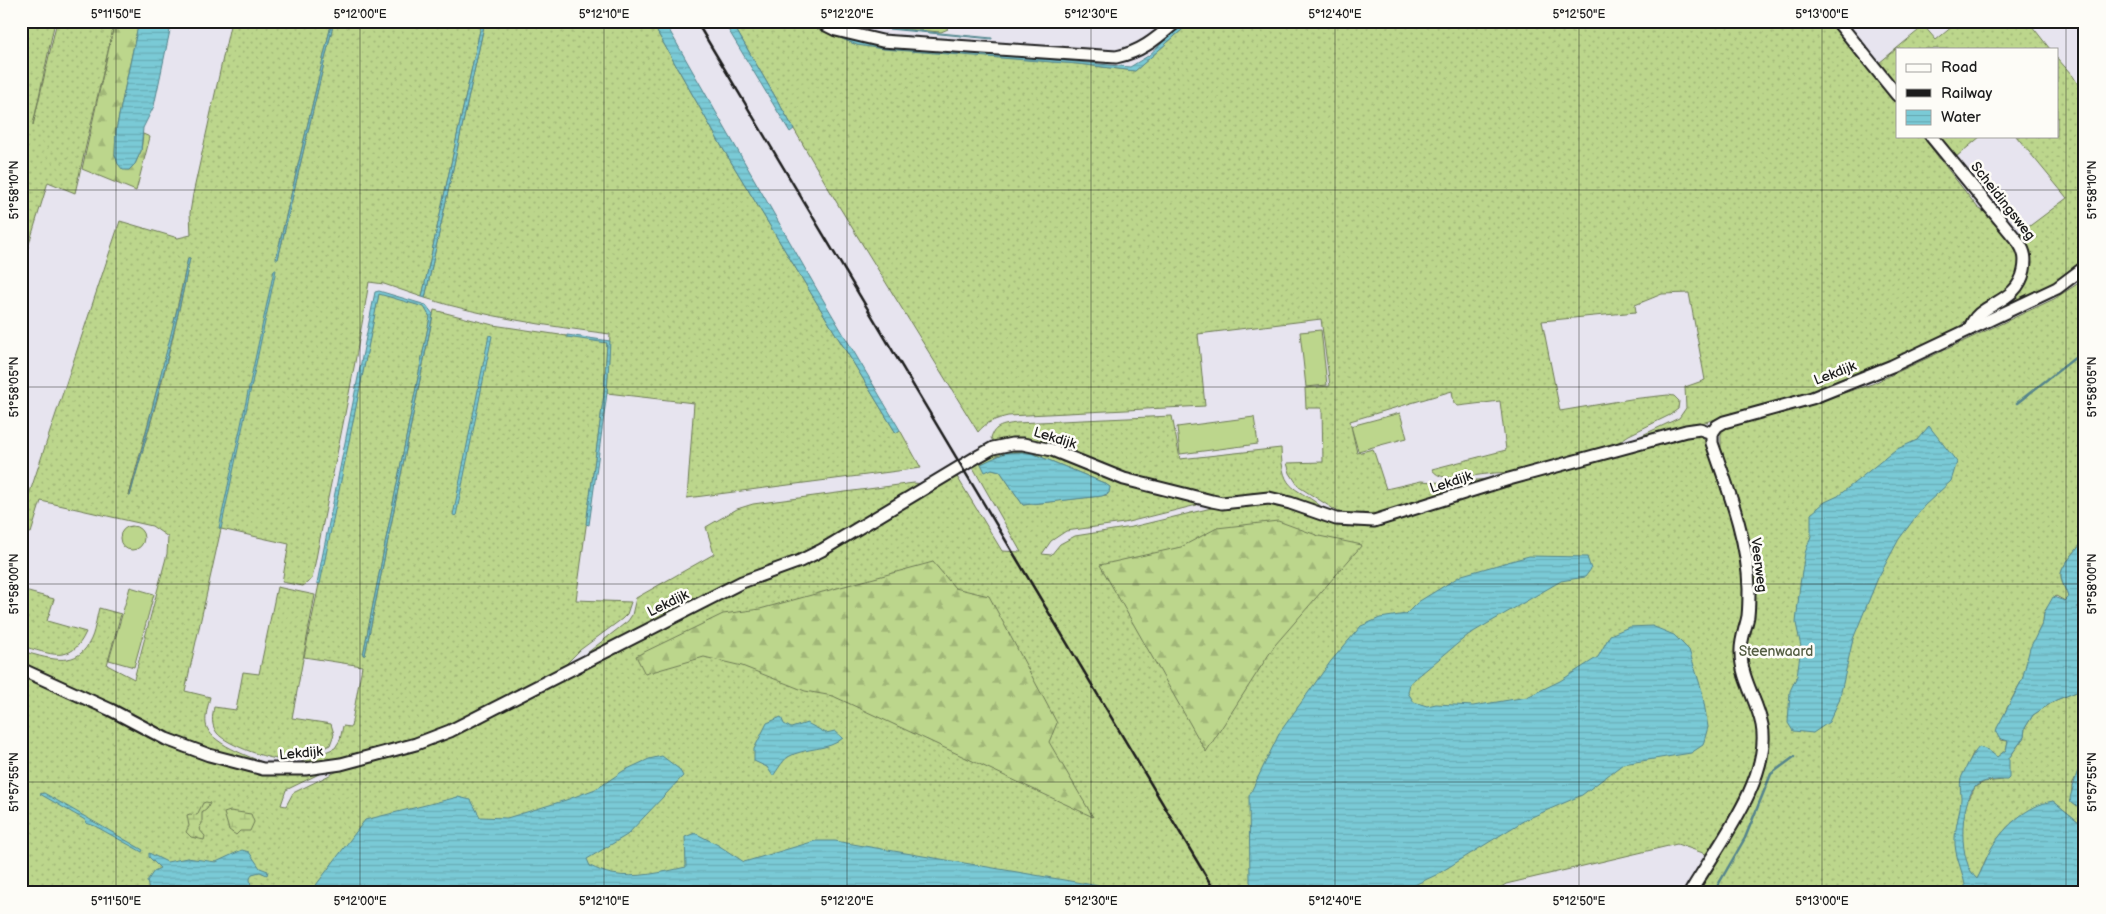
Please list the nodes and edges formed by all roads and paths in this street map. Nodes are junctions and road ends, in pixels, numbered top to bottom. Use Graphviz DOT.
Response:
graph roads {
  1 [pos="818,21"];
  2 [pos="1177,21"];
  3 [pos="1837,21"];
  4 [pos="1896,94"];
  5 [pos="1933,138"];
  6 [pos="2085,267"];
  7 [pos="1970,329"];
  8 [pos="1712,433"];
  9 [pos="21,669"];
  10 [pos="1690,893"];
  1 -- 2 [label="street"];
  3 -- 4 [label="street"];
  5 -- 7 [label="street, Scheidingsweg"];
  6 -- 7 [label="street, Lekdijk"];
  7 -- 8 [label="street, Lekdijk"];
  8 -- 9 [label="street, Lekdijk"];
  8 -- 10 [label="street, Veerweg"];
}
